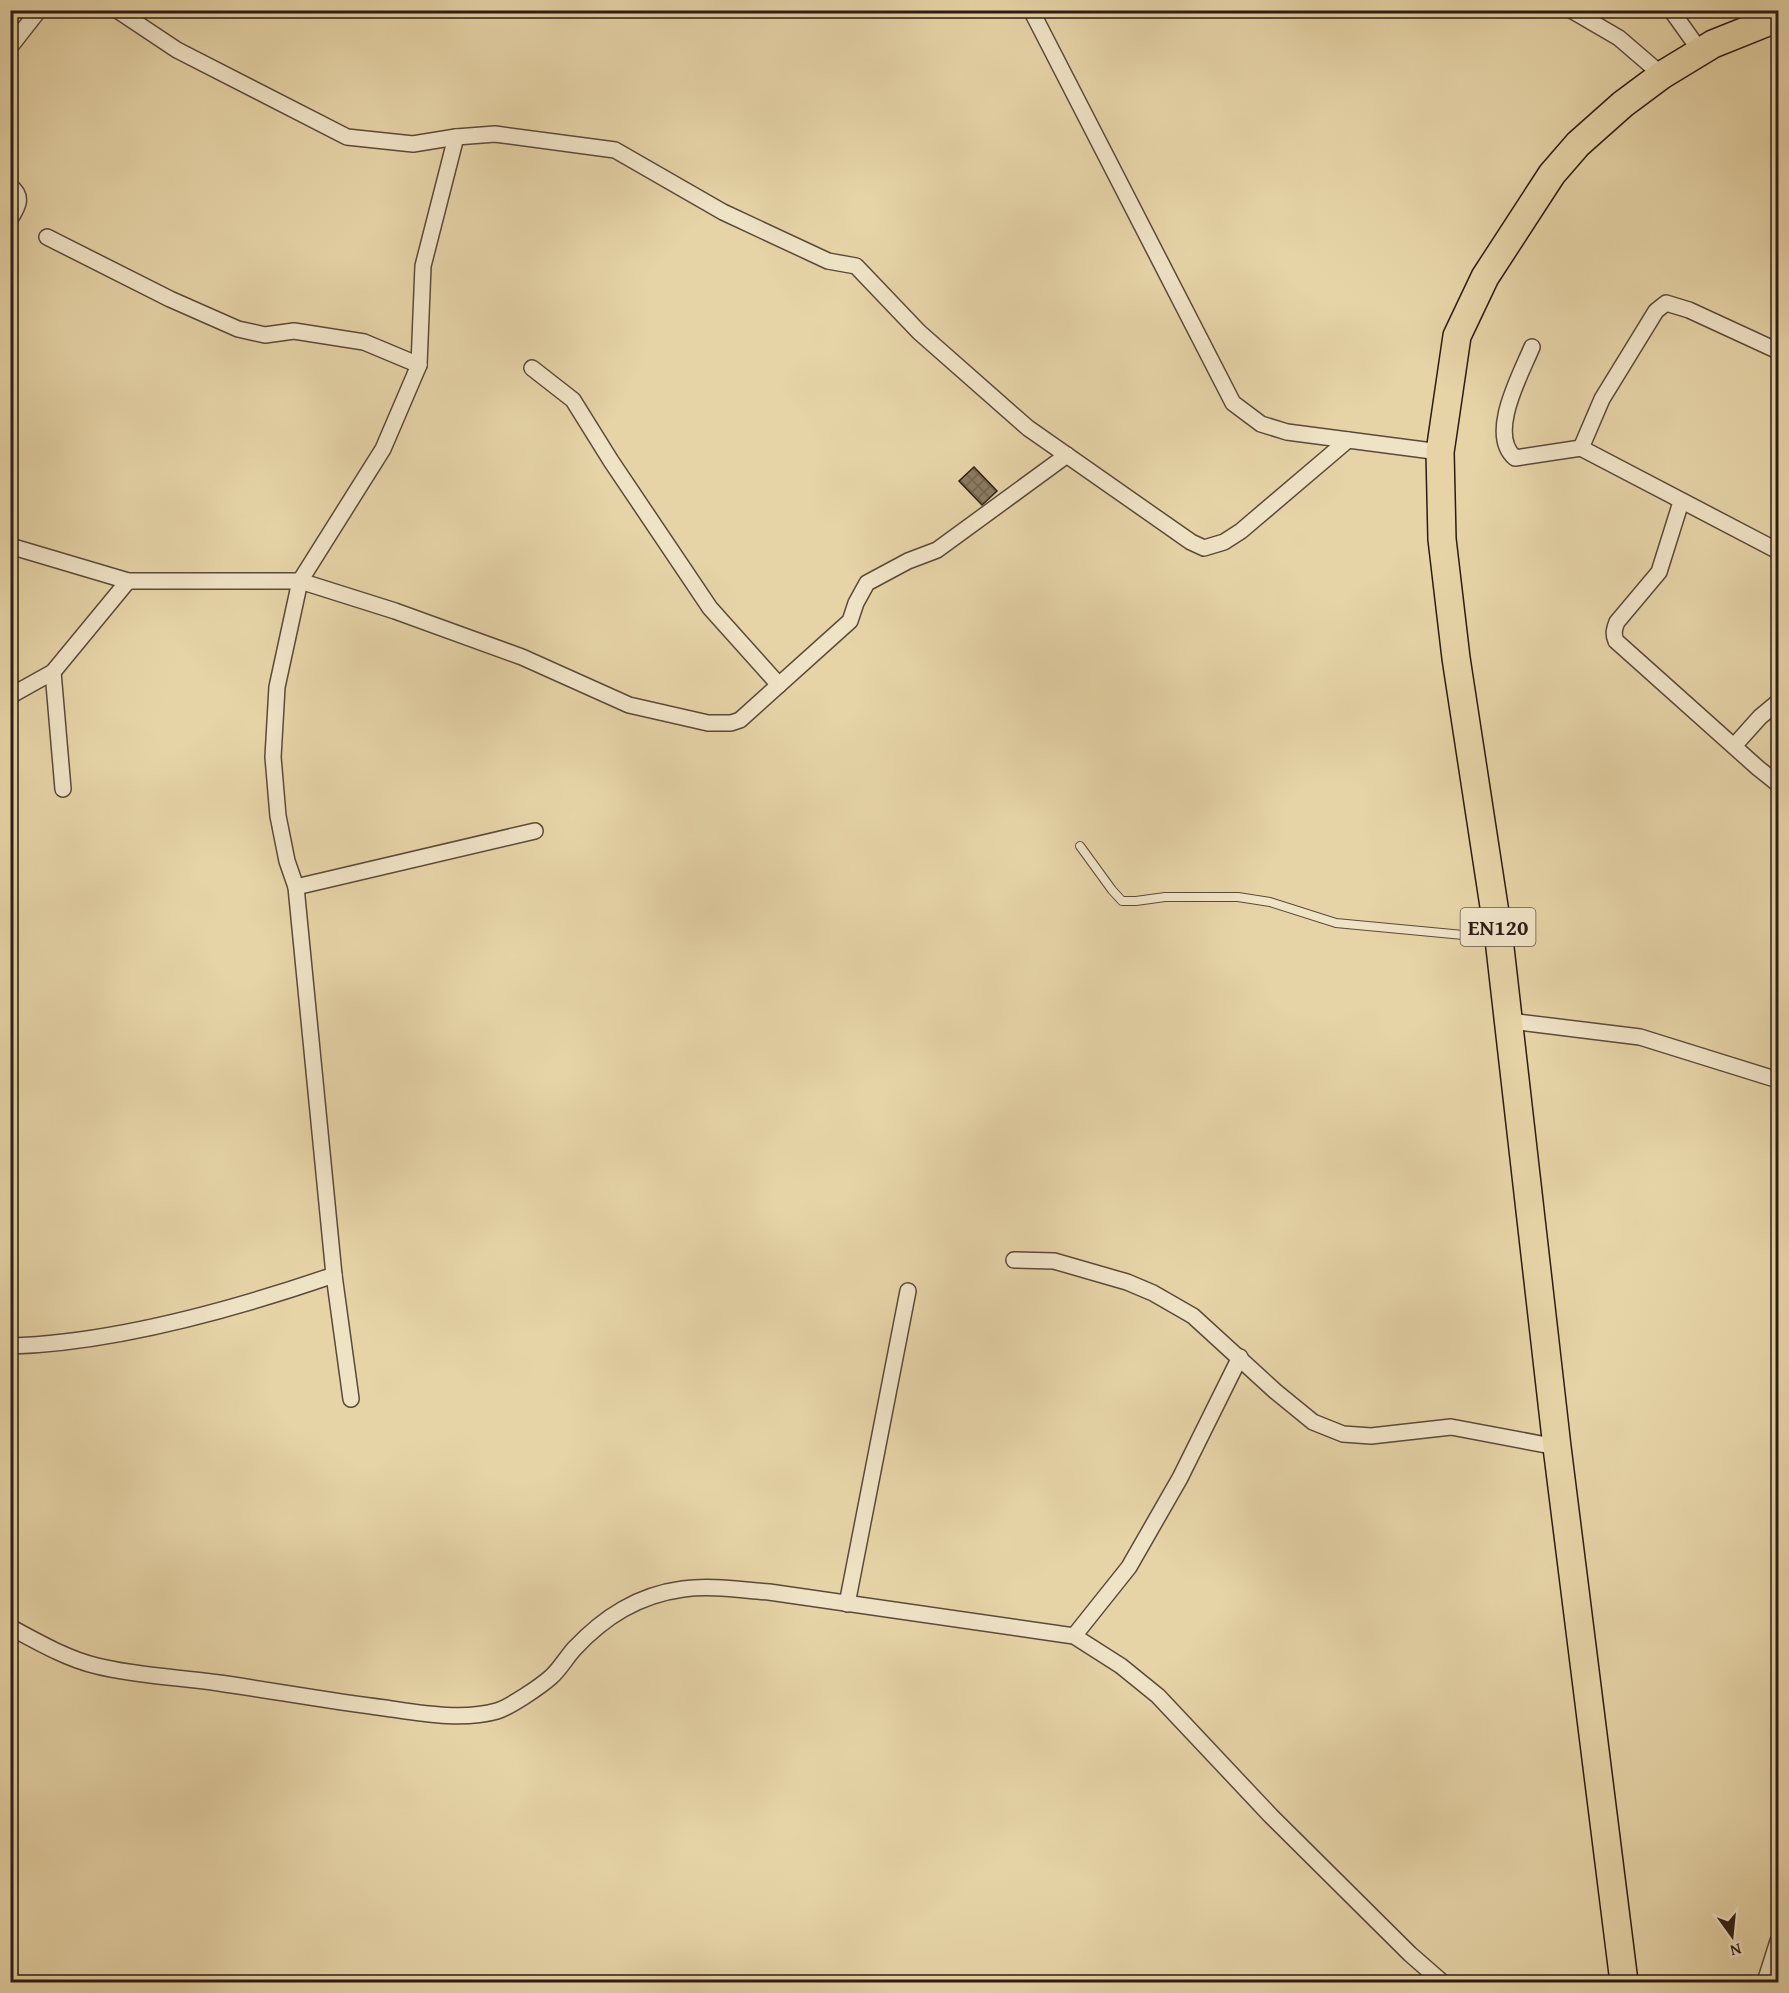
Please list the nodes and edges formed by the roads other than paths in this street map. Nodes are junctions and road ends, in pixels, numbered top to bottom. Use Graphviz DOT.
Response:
graph roads {
  1 [pos="39,10"];
  2 [pos="117,10"];
  3 [pos="1031,10"];
  4 [pos="1571,10"];
  5 [pos="1671,10"];
  6 [pos="1779,18"];
  7 [pos="10,47"];
  8 [pos="1701,52"];
  9 [pos="1662,75"];
  10 [pos="456,137"];
  11 [pos="10,186"];
  12 [pos="10,219"];
  13 [pos="47,237"];
  14 [pos="1532,347"];
  15 [pos="1779,351"];
  16 [pos="418,365"];
  17 [pos="532,368"];
  18 [pos="1348,440"];
  19 [pos="1581,448"];
  20 [pos="1440,452"];
  21 [pos="1066,455"];
  22 [pos="1681,502"];
  23 [pos="10,546"];
  24 [pos="1779,551"];
  25 [pos="128,581"];
  26 [pos="300,581"];
  27 [pos="53,672"];
  28 [pos="779,685"];
  29 [pos="10,696"];
  30 [pos="1779,702"];
  31 [pos="1734,747"];
  32 [pos="1779,784"];
  33 [pos="63,789"];
  34 [pos="535,831"];
  35 [pos="1080,846"];
  36 [pos="296,887"];
  37 [pos="1499,939"];
  38 [pos="1510,1021"];
  39 [pos="1779,1080"];
  40 [pos="1014,1260"];
  41 [pos="334,1275"];
  42 [pos="908,1291"];
  43 [pos="10,1346"];
  44 [pos="1240,1357"];
  45 [pos="351,1399"];
  46 [pos="1557,1447"];
  47 [pos="848,1604"];
  48 [pos="10,1627"];
  49 [pos="1074,1636"];
  50 [pos="1779,1941"];
  51 [pos="1442,1983"];
  52 [pos="1624,1983"];
  53 [pos="1766,1983"];
  1 -- 7 [label="street"];
  2 -- 10 [label="street"];
  3 -- 18 [label="street"];
  4 -- 9 [label="street"];
  5 -- 8 [label="street"];
  6 -- 8 [label="highway, EN120"];
  8 -- 9 [label="highway, EN120"];
  9 -- 20 [label="highway, EN120"];
  10 -- 16 [label="street"];
  10 -- 21 [label="street"];
  11 -- 12 [label="street"];
  13 -- 16 [label="street"];
  14 -- 19 [label="street"];
  15 -- 19 [label="street"];
  16 -- 26 [label="street"];
  17 -- 28 [label="street"];
  18 -- 20 [label="street"];
  18 -- 21 [label="street"];
  19 -- 22 [label="street"];
  20 -- 37 [label="highway, EN120"];
  21 -- 28 [label="street"];
  22 -- 24 [label="street"];
  22 -- 31 [label="street"];
  23 -- 25 [label="street"];
  25 -- 26 [label="street"];
  25 -- 27 [label="street"];
  26 -- 28 [label="street"];
  26 -- 36 [label="street"];
  27 -- 29 [label="street"];
  27 -- 33 [label="street"];
  30 -- 31 [label="street"];
  31 -- 32 [label="street"];
  34 -- 36 [label="street"];
  35 -- 37 [label="lane"];
  36 -- 41 [label="street"];
  37 -- 38 [label="highway, EN120"];
  38 -- 39 [label="street"];
  38 -- 46 [label="highway, EN120"];
  40 -- 44 [label="street"];
  41 -- 43 [label="street"];
  41 -- 45 [label="street"];
  42 -- 47 [label="street"];
  44 -- 46 [label="street"];
  44 -- 49 [label="street"];
  46 -- 52 [label="highway, EN120"];
  47 -- 48 [label="street"];
  47 -- 49 [label="street"];
  49 -- 51 [label="street"];
  50 -- 53 [label="street"];
}
